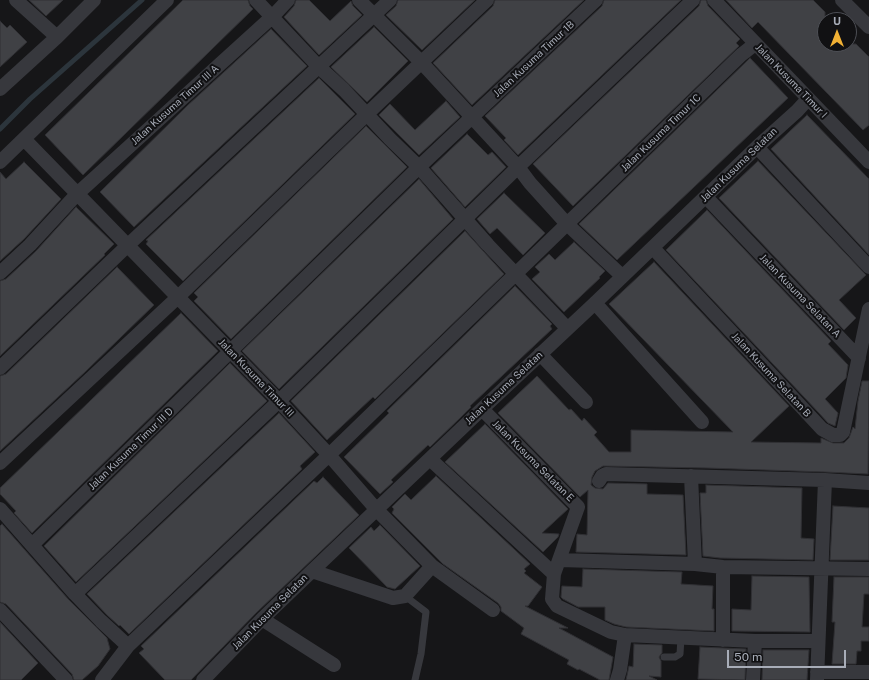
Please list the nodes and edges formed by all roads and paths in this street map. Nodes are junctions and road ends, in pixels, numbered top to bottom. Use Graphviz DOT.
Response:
graph roads {
  1 [pos="16,0"];
  2 [pos="94,0"];
  3 [pos="167,0"];
  4 [pos="256,0"];
  5 [pos="288,0"];
  6 [pos="359,0"];
  7 [pos="390,0"];
  8 [pos="488,0"];
  9 [pos="596,0"];
  10 [pos="693,0"];
  11 [pos="714,0"];
  12 [pos="842,0"];
  13 [pos="374,15"];
  14 [pos="272,16"];
  15 [pos="869,27"];
  16 [pos="57,37"];
  17 [pos="755,44"];
  18 [pos="422,63"];
  19 [pos="318,66"];
  20 [pos="0,89"];
  21 [pos="808,99"];
  22 [pos="367,114"];
  23 [pos="472,117"];
  24 [pos="24,139"];
  25 [pos="757,147"];
  26 [pos="0,162"];
  27 [pos="869,162"];
  28 [pos="419,167"];
  29 [pos="518,167"];
  30 [pos="77,194"];
  31 [pos="706,197"];
  32 [pos="466,220"];
  33 [pos="567,224"];
  34 [pos="127,246"];
  35 [pos="653,248"];
  36 [pos="869,267"];
  37 [pos="0,273"];
  38 [pos="514,274"];
  39 [pos="622,276"];
  40 [pos="178,297"];
  41 [pos="595,303"];
  42 [pos="869,309"];
  43 [pos="567,328"];
  44 [pos="231,352"];
  45 [pos="540,354"];
  46 [pos="859,358"];
  47 [pos="0,368"];
  48 [pos="279,402"];
  49 [pos="586,402"];
  50 [pos="482,409"];
  51 [pos="702,422"];
  52 [pos="329,455"];
  53 [pos="430,459"];
  54 [pos="0,463"];
  55 [pos="691,476"];
  56 [pos="826,480"];
  57 [pos="599,481"];
  58 [pos="869,483"];
  59 [pos="0,509"];
  60 [pos="376,509"];
  61 [pos="32,545"];
  62 [pos="560,560"];
  63 [pos="695,564"];
  64 [pos="432,566"];
  65 [pos="723,567"];
  66 [pos="822,569"];
  67 [pos="869,569"];
  68 [pos="312,571"];
  69 [pos="554,574"];
  70 [pos="74,594"];
  71 [pos="405,596"];
  72 [pos="0,610"];
  73 [pos="493,610"];
  74 [pos="262,618"];
  75 [pos="625,635"];
  76 [pos="681,638"];
  77 [pos="722,640"];
  78 [pos="755,641"];
  79 [pos="818,641"];
  80 [pos="128,646"];
  81 [pos="664,657"];
  82 [pos="334,665"];
  83 [pos="869,672"];
  84 [pos="817,676"];
  85 [pos="66,680"];
  86 [pos="102,680"];
  87 [pos="203,680"];
  88 [pos="415,680"];
  89 [pos="617,680"];
  90 [pos="753,680"];
  1 -- 16 [label="street"];
  2 -- 16 [label="street"];
  3 -- 24 [label="street"];
  4 -- 14 [label="street"];
  5 -- 14 [label="street, Jalan Kusuma Timur III A"];
  6 -- 13 [label="street"];
  7 -- 13 [label="street"];
  8 -- 18 [label="street"];
  9 -- 23 [label="street, Jalan Kusuma Timur 1B"];
  10 -- 29 [label="street"];
  11 -- 17 [label="street, Jalan Kusuma Timur I"];
  12 -- 15 [label="street"];
  13 -- 18 [label="street"];
  13 -- 19 [label="street"];
  14 -- 19 [label="street"];
  14 -- 30 [label="street, Jalan Kusuma Timur III A"];
  16 -- 20 [label="street"];
  17 -- 21 [label="street, Jalan Kusuma Timur I"];
  17 -- 33 [label="street, Jalan Kusuma Timur 1C"];
  18 -- 22 [label="street"];
  18 -- 23 [label="street"];
  19 -- 22 [label="street"];
  19 -- 34 [label="street"];
  21 -- 25 [label="street, Jalan Kusuma Selatan"];
  21 -- 27 [label="street, Jalan Kusuma Timur I"];
  22 -- 28 [label="street"];
  22 -- 40 [label="street"];
  23 -- 28 [label="street, Jalan Kusuma Timur 1B"];
  23 -- 29 [label="street"];
  24 -- 26 [label="street"];
  24 -- 30 [label="street, Jalan Kusuma Timur III"];
  25 -- 31 [label="street, Jalan Kusuma Selatan"];
  25 -- 36 [label="street"];
  28 -- 32 [label="street"];
  28 -- 44 [label="street, Jalan Kusuma Timur III D"];
  29 -- 32 [label="street"];
  29 -- 33 [label="street"];
  30 -- 34 [label="street, Jalan Kusuma Timur III"];
  30 -- 37 [label="street, Jalan Kusuma Timur III A"];
  31 -- 35 [label="street, Jalan Kusuma Selatan"];
  31 -- 46 [label="street, Jalan Kusuma Selatan A"];
  32 -- 38 [label="street"];
  32 -- 48 [label="street"];
  33 -- 38 [label="street, Jalan Kusuma Timur 1C"];
  33 -- 39 [label="street"];
  34 -- 40 [label="street, Jalan Kusuma Timur III"];
  34 -- 47 [label="street"];
  35 -- 39 [label="street, Jalan Kusuma Selatan"];
  35 -- 46 [label="street, Jalan Kusuma Selatan B"];
  38 -- 43 [label="street"];
  38 -- 52 [label="street, Jalan Kusuma Timur 1C"];
  39 -- 41 [label="street, Jalan Kusuma Selatan"];
  40 -- 44 [label="street, Jalan Kusuma Timur III"];
  40 -- 54 [label="street"];
  41 -- 43 [label="street, Jalan Kusuma Selatan"];
  41 -- 51 [label="street"];
  42 -- 46 [label="street"];
  43 -- 45 [label="street, Jalan Kusuma Selatan"];
  44 -- 48 [label="street, Jalan Kusuma Timur III"];
  44 -- 61 [label="street, Jalan Kusuma Timur III D"];
  45 -- 49 [label="street"];
  45 -- 50 [label="street, Jalan Kusuma Selatan"];
  48 -- 52 [label="street, Jalan Kusuma Timur III"];
  48 -- 70 [label="street"];
  50 -- 53 [label="street, Jalan Kusuma Selatan"];
  50 -- 62 [label="street, Jalan Kusuma Selatan E"];
  52 -- 60 [label="street, Jalan Kusuma Timur III"];
  52 -- 80 [label="street, Jalan Kusuma Timur 1C"];
  53 -- 60 [label="street, Jalan Kusuma Selatan"];
  53 -- 69 [label="street"];
  55 -- 56 [label="street"];
  55 -- 57 [label="street"];
  55 -- 63 [label="street"];
  56 -- 58 [label="street"];
  56 -- 66 [label="street"];
  59 -- 61 [label="street"];
  60 -- 64 [label="street, Jalan Kusuma Timur III"];
  60 -- 68 [label="street, Jalan Kusuma Selatan"];
  61 -- 70 [label="street"];
  62 -- 63 [label="street"];
  62 -- 69 [label="street"];
  63 -- 65 [label="street"];
  64 -- 71 [label="street"];
  64 -- 73 [label="street, Jalan Kusuma Timur III"];
  65 -- 66 [label="street"];
  65 -- 77 [label="street"];
  66 -- 67 [label="street"];
  66 -- 79 [label="street"];
  68 -- 71 [label="street"];
  68 -- 74 [label="street, Jalan Kusuma Selatan"];
  69 -- 75 [label="street"];
  70 -- 80 [label="street"];
  71 -- 88 [label="lane"];
  72 -- 85 [label="street"];
  74 -- 82 [label="street"];
  74 -- 87 [label="street, Jalan Kusuma Selatan"];
  75 -- 76 [label="street"];
  75 -- 89 [label="street"];
  76 -- 77 [label="street"];
  76 -- 81 [label="lane"];
  77 -- 78 [label="street"];
  78 -- 79 [label="street"];
  78 -- 90 [label="street"];
  79 -- 84 [label="street"];
  80 -- 86 [label="street, Jalan Kusuma Timur 1C"];
  83 -- 84 [label="street"];
}
